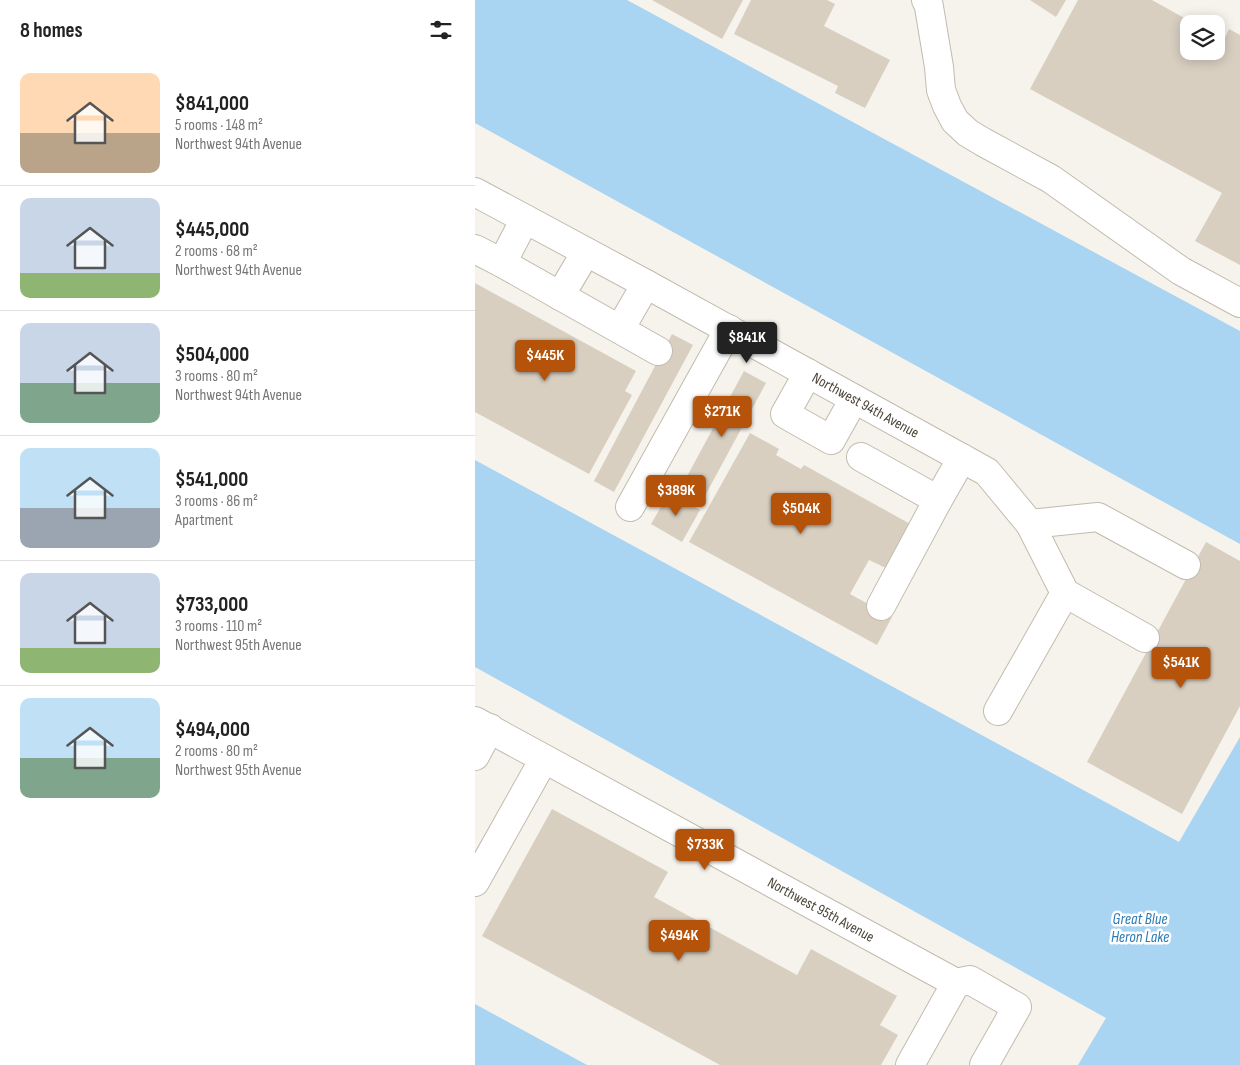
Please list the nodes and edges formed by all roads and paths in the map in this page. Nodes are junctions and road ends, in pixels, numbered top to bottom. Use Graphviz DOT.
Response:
graph roads {
  1 [pos="927,0"];
  2 [pos="475,192"];
  3 [pos="525,219"];
  4 [pos="475,248"];
  5 [pos="586,252"];
  6 [pos="502,263"];
  7 [pos="646,284"];
  8 [pos="560,296"];
  9 [pos="1240,303"];
  10 [pos="620,329"];
  11 [pos="729,330"];
  12 [pos="658,351"];
  13 [pos="808,373"];
  14 [pos="854,399"];
  15 [pos="861,457"];
  16 [pos="962,458"];
  17 [pos="938,500"];
  18 [pos="630,507"];
  19 [pos="1030,524"];
  20 [pos="1186,564"];
  21 [pos="1065,593"];
  22 [pos="881,606"];
  23 [pos="1145,638"];
  24 [pos="998,712"];
  25 [pos="482,724"];
  26 [pos="475,756"];
  27 [pos="544,759"];
  28 [pos="475,882"];
  29 [pos="956,983"];
  30 [pos="910,1065"];
  31 [pos="984,1065"];
  1 -- 9 [label="street"];
  2 -- 3 [label="street, Northwest 94th Avenue"];
  3 -- 5 [label="street, Northwest 94th Avenue"];
  3 -- 6 [label="street"];
  4 -- 6 [label="street"];
  5 -- 7 [label="street, Northwest 94th Avenue"];
  5 -- 8 [label="street"];
  6 -- 8 [label="street"];
  7 -- 10 [label="street"];
  7 -- 11 [label="street, Northwest 94th Avenue"];
  8 -- 10 [label="street"];
  10 -- 12 [label="street"];
  11 -- 13 [label="street, Northwest 94th Avenue"];
  11 -- 18 [label="street"];
  13 -- 14 [label="street, Northwest 94th Avenue"];
  13 -- 14 [label="street"];
  14 -- 16 [label="street, Northwest 94th Avenue"];
  15 -- 17 [label="street"];
  16 -- 17 [label="street"];
  16 -- 19 [label="street, Northwest 94th Avenue"];
  17 -- 22 [label="street"];
  19 -- 20 [label="street"];
  19 -- 21 [label="street, Northwest 94th Avenue"];
  21 -- 23 [label="street"];
  21 -- 24 [label="street"];
  25 -- 26 [label="street"];
  25 -- 27 [label="street, Northwest 95th Avenue"];
  27 -- 28 [label="street"];
  27 -- 29 [label="street, Northwest 95th Avenue"];
  29 -- 30 [label="street"];
  29 -- 31 [label="street"];
}
